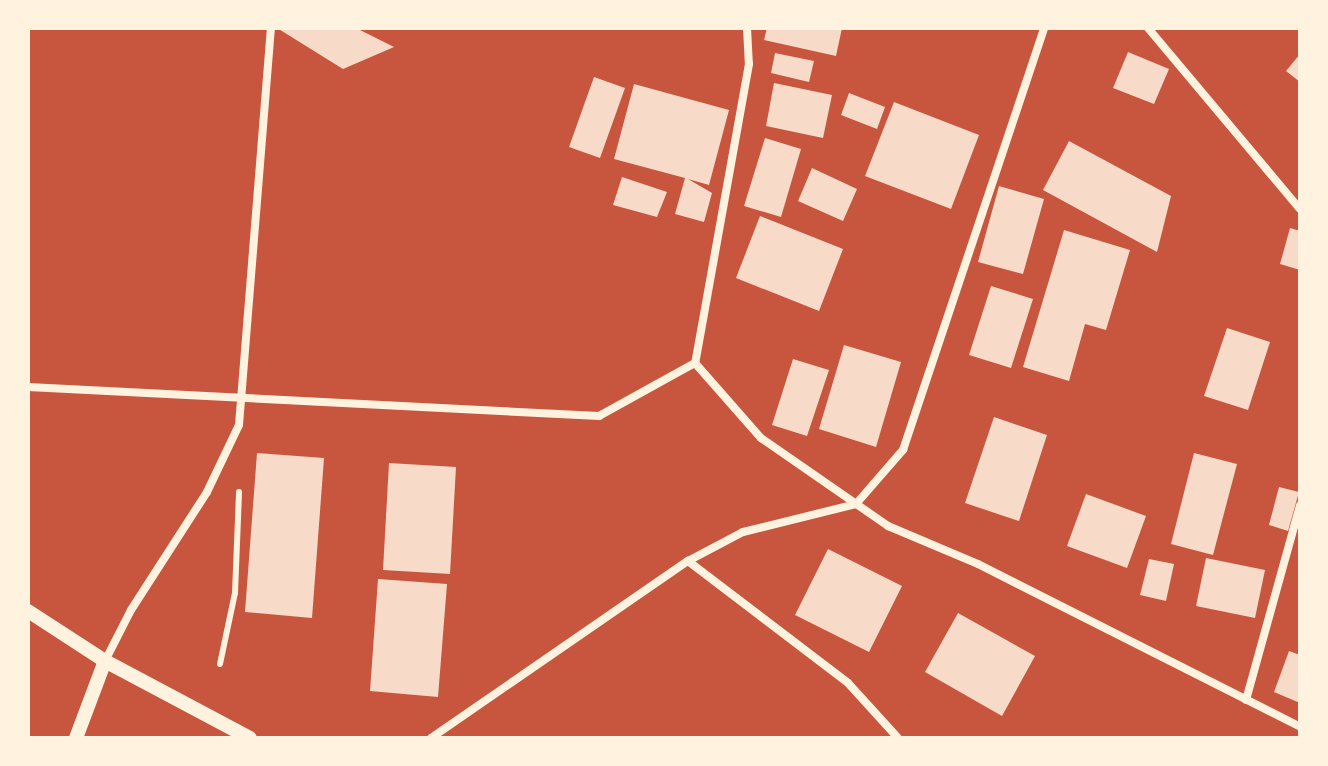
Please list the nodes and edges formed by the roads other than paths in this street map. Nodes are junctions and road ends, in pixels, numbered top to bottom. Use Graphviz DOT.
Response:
graph roads {
  1 [pos="271,28"];
  2 [pos="747,28"];
  3 [pos="1044,28"];
  4 [pos="1148,28"];
  5 [pos="1300,209"];
  6 [pos="695,363"];
  7 [pos="28,387"];
  8 [pos="244,399"];
  9 [pos="239,492"];
  10 [pos="856,504"];
  11 [pos="1300,505"];
  12 [pos="688,561"];
  13 [pos="28,611"];
  14 [pos="105,661"];
  15 [pos="220,664"];
  16 [pos="1246,700"];
  17 [pos="1300,727"];
  18 [pos="76,738"];
  19 [pos="250,738"];
  20 [pos="431,738"];
  21 [pos="898,738"];
  1 -- 8 [label="street"];
  2 -- 6 [label="street"];
  3 -- 10 [label="street"];
  4 -- 5 [label="street"];
  6 -- 8 [label="street"];
  6 -- 10 [label="street"];
  7 -- 8 [label="street"];
  8 -- 14 [label="street"];
  9 -- 15 [label="lane"];
  10 -- 12 [label="street"];
  10 -- 16 [label="street"];
  11 -- 16 [label="street"];
  12 -- 20 [label="street"];
  12 -- 21 [label="street"];
  13 -- 14 [label="street"];
  14 -- 18 [label="street"];
  14 -- 19 [label="street"];
  16 -- 17 [label="street"];
}
